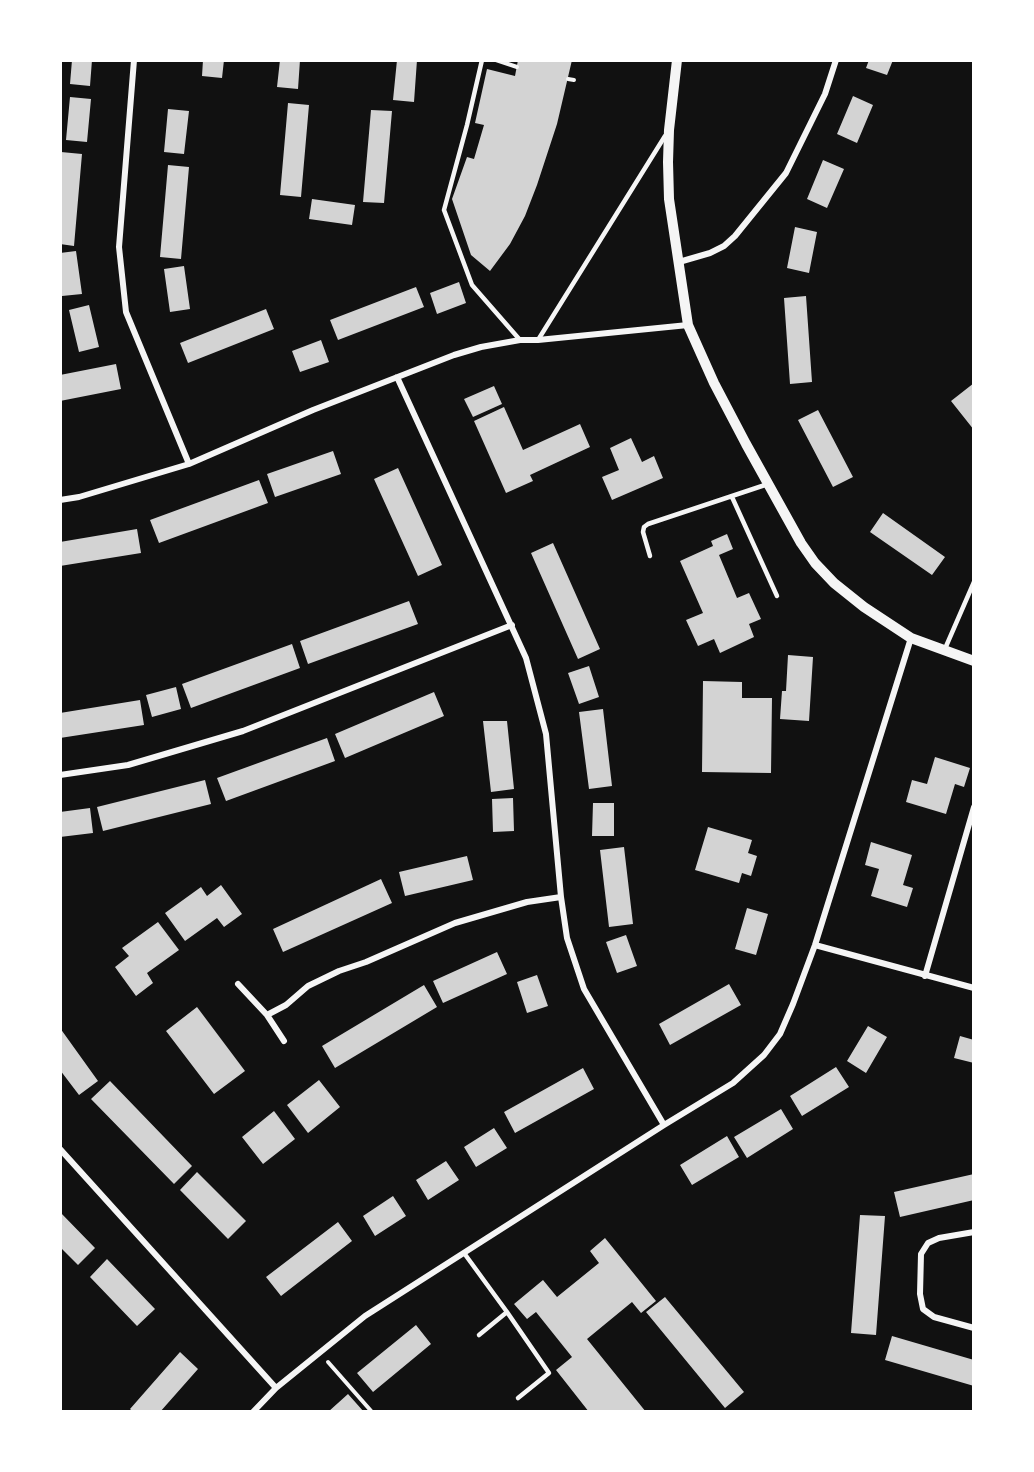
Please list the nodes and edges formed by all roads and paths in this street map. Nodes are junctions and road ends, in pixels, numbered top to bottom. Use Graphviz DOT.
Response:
graph roads {
  1 [pos="134,60"];
  2 [pos="482,60"];
  3 [pos="496,60"];
  4 [pos="677,60"];
  5 [pos="836,60"];
  6 [pos="517,67"];
  7 [pos="669,130"];
  8 [pos="679,262"];
  9 [pos="688,325"];
  10 [pos="520,340"];
  11 [pos="538,340"];
  12 [pos="397,377"];
  13 [pos="189,464"];
  14 [pos="768,484"];
  15 [pos="732,497"];
  16 [pos="60,500"];
  17 [pos="650,556"];
  18 [pos="974,582"];
  19 [pos="777,596"];
  20 [pos="512,625"];
  21 [pos="911,638"];
  22 [pos="944,651"];
  23 [pos="974,661"];
  24 [pos="60,775"];
  25 [pos="974,807"];
  26 [pos="561,897"];
  27 [pos="815,945"];
  28 [pos="925,976"];
  29 [pos="238,984"];
  30 [pos="974,988"];
  31 [pos="267,1015"];
  32 [pos="284,1041"];
  33 [pos="664,1125"];
  34 [pos="60,1149"];
  35 [pos="974,1232"];
  36 [pos="464,1253"];
  37 [pos="507,1312"];
  38 [pos="974,1328"];
  39 [pos="479,1335"];
  40 [pos="320,1353"];
  41 [pos="276,1388"];
  42 [pos="518,1398"];
  43 [pos="253,1412"];
  44 [pos="372,1412"];
  1 -- 13 [label="street"];
  2 -- 10 [label="lane"];
  3 -- 6 [label="path"];
  4 -- 7 [label="street"];
  5 -- 8 [label="street"];
  7 -- 8 [label="street"];
  7 -- 11 [label="lane"];
  8 -- 9 [label="street"];
  9 -- 11 [label="street"];
  9 -- 14 [label="street"];
  10 -- 11 [label="street"];
  10 -- 12 [label="street"];
  12 -- 13 [label="street"];
  12 -- 20 [label="street"];
  13 -- 16 [label="street"];
  14 -- 15 [label="lane"];
  14 -- 21 [label="street"];
  15 -- 17 [label="lane"];
  15 -- 19 [label="lane"];
  18 -- 22 [label="lane"];
  20 -- 24 [label="street"];
  20 -- 26 [label="street"];
  21 -- 22 [label="street"];
  21 -- 27 [label="street"];
  22 -- 23 [label="street"];
  25 -- 28 [label="street"];
  26 -- 31 [label="street"];
  26 -- 33 [label="street"];
  27 -- 28 [label="street"];
  27 -- 33 [label="street"];
  28 -- 30 [label="street"];
  29 -- 31 [label="street"];
  31 -- 32 [label="street"];
  33 -- 36 [label="street"];
  34 -- 41 [label="street"];
  35 -- 38 [label="street"];
  36 -- 37 [label="lane"];
  36 -- 40 [label="street"];
  37 -- 39 [label="lane"];
  37 -- 42 [label="lane"];
  40 -- 41 [label="street"];
  40 -- 44 [label="path"];
  41 -- 43 [label="street"];
}
